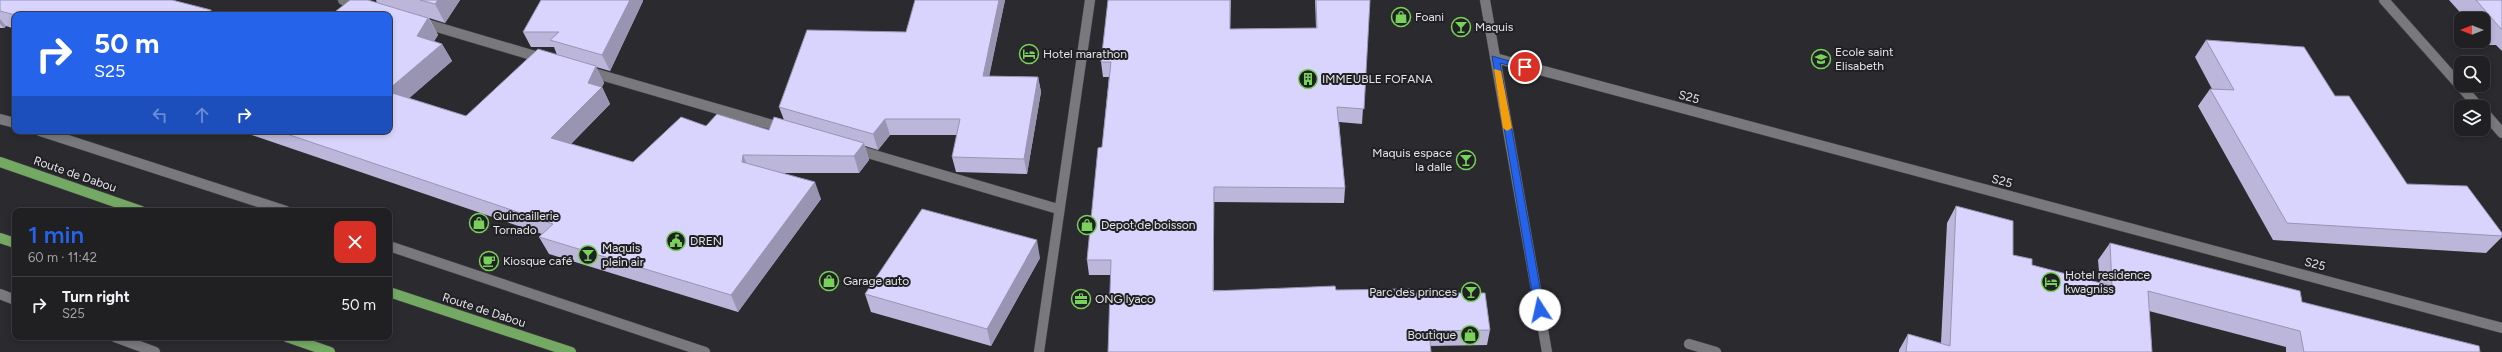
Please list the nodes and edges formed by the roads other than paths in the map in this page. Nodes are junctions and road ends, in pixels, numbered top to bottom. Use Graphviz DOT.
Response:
graph roads {
  1 [pos="343,0"];
  2 [pos="1090,0"];
  3 [pos="1485,0"];
  4 [pos="2384,0"];
  5 [pos="374,9"];
  6 [pos="412,20"];
  7 [pos="1495,58"];
  8 [pos="556,62"];
  9 [pos="579,69"];
  10 [pos="2473,100"];
  11 [pos="0,119"];
  12 [pos="2490,119"];
  13 [pos="12,122"];
  14 [pos="792,131"];
  15 [pos="2502,133"];
  16 [pos="49,134"];
  17 [pos="845,146"];
  18 [pos="0,162"];
  19 [pos="132,208"];
  20 [pos="277,208"];
  21 [pos="1058,208"];
  22 [pos="0,238"];
  23 [pos="12,242"];
  24 [pos="392,247"];
  25 [pos="392,293"];
  26 [pos="0,294"];
  27 [pos="12,299"];
  28 [pos="2502,328"];
  29 [pos="123,340"];
  30 [pos="295,340"];
  31 [pos="1688,344"];
  32 [pos="155,352"];
  33 [pos="330,352"];
  34 [pos="571,352"];
  35 [pos="705,352"];
  36 [pos="1039,352"];
  37 [pos="1547,352"];
  38 [pos="1716,352"];
  1 -- 5 [label="street"];
  2 -- 21 [label="street"];
  3 -- 7 [label="street"];
  4 -- 10 [label="street"];
  6 -- 8 [label="street"];
  7 -- 28 [label="street, S25"];
  7 -- 37 [label="street"];
  9 -- 14 [label="street"];
  11 -- 13 [label="street"];
  12 -- 15 [label="street"];
  16 -- 20 [label="street"];
  17 -- 21 [label="street"];
  18 -- 19 [label="main road, Route de Dabou"];
  21 -- 36 [label="street"];
  22 -- 23 [label="main road"];
  24 -- 35 [label="street"];
  25 -- 34 [label="main road, Route de Dabou"];
  26 -- 27 [label="street"];
  29 -- 32 [label="street"];
  30 -- 33 [label="main road"];
  31 -- 38 [label="street"];
}
